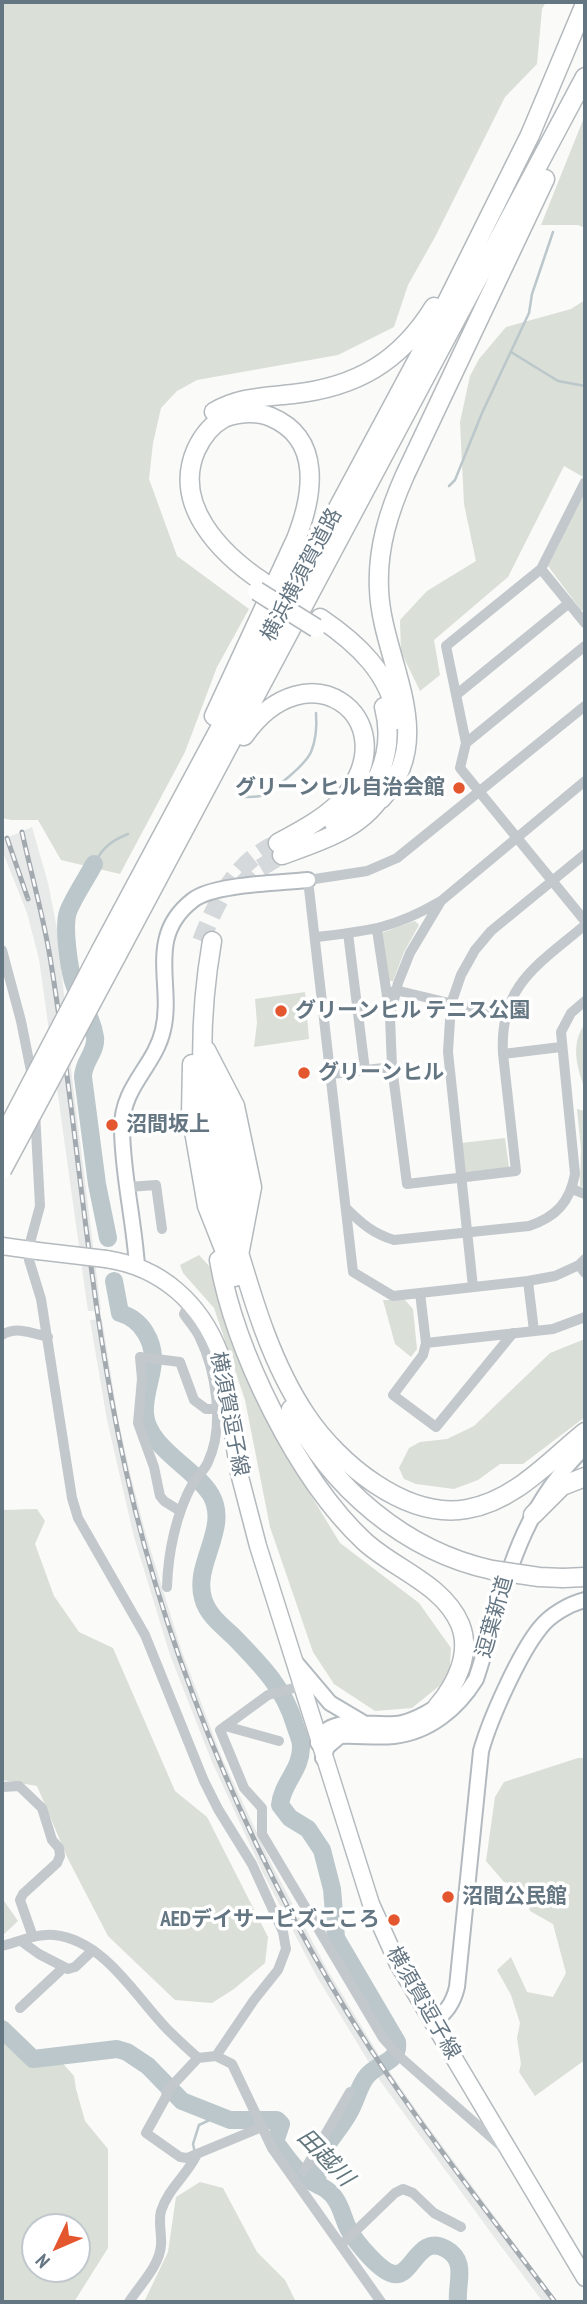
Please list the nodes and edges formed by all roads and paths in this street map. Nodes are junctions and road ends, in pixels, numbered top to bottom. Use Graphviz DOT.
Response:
graph roads {
  1 [pos="585,4"];
  2 [pos="561,65"];
  3 [pos="585,77"];
  4 [pos="585,86"];
  5 [pos="585,482"];
  6 [pos="541,569"];
  7 [pos="260,586"];
  8 [pos="569,603"];
  9 [pos="318,623"];
  10 [pos="585,624"];
  11 [pos="585,646"];
  12 [pos="456,695"];
  13 [pos="585,706"];
  14 [pos="466,743"];
  15 [pos="585,781"];
  16 [pos="479,791"];
  17 [pos="381,799"];
  18 [pos="294,835"];
  19 [pos="517,838"];
  20 [pos="585,854"];
  21 [pos="146,866"];
  22 [pos="308,880"];
  23 [pos="552,881"];
  24 [pos="441,901"];
  25 [pos="585,923"];
  26 [pos="377,930"];
  27 [pos="348,933"];
  28 [pos="316,937"];
  29 [pos="2,950"];
  30 [pos="108,954"];
  31 [pos="396,990"];
  32 [pos="585,1001"];
  33 [pos="451,1004"];
  34 [pos="504,1016"];
  35 [pos="390,1017"];
  36 [pos="561,1047"];
  37 [pos="503,1054"];
  38 [pos="202,1065"];
  39 [pos="393,1067"];
  40 [pos="365,1070"];
  41 [pos="331,1074"];
  42 [pos="2,1139"];
  43 [pos="2,1170"];
  44 [pos="461,1177"];
  45 [pos="128,1187"];
  46 [pos="572,1189"];
  47 [pos="585,1194"];
  48 [pos="347,1209"];
  49 [pos="162,1229"];
  50 [pos="214,1229"];
  51 [pos="467,1233"];
  52 [pos="2,1246"];
  53 [pos="237,1249"];
  54 [pos="33,1251"];
  55 [pos="137,1266"];
  56 [pos="583,1266"];
  57 [pos="528,1281"];
  58 [pos="473,1287"];
  59 [pos="420,1293"];
  60 [pos="190,1302"];
  61 [pos="585,1317"];
  62 [pos="534,1331"];
  63 [pos="513,1333"];
  64 [pos="2,1335"];
  65 [pos="48,1337"];
  66 [pos="426,1343"];
  67 [pos="216,1409"];
  68 [pos="306,1416"];
  69 [pos="585,1432"];
  70 [pos="585,1439"];
  71 [pos="585,1447"];
  72 [pos="585,1477"];
  73 [pos="180,1511"];
  74 [pos="533,1515"];
  75 [pos="494,1565"];
  76 [pos="585,1568"];
  77 [pos="564,1573"];
  78 [pos="585,1577"];
  79 [pos="167,1587"];
  80 [pos="585,1600"];
  81 [pos="292,1657"];
  82 [pos="295,1687"];
  83 [pos="307,1706"];
  84 [pos="437,1707"];
  85 [pos="335,1725"];
  86 [pos="225,1726"];
  87 [pos="367,1730"];
  88 [pos="279,1741"];
  89 [pos="321,1750"];
  90 [pos="2,1787"];
  91 [pos="33,1937"];
  92 [pos="21,1941"];
  93 [pos="2,1946"];
  94 [pos="93,1950"];
  95 [pos="64,1967"];
  96 [pos="20,2008"];
  97 [pos="433,2023"];
  98 [pos="216,2056"];
  99 [pos="198,2058"];
  100 [pos="350,2092"];
  101 [pos="261,2123"];
  102 [pos="510,2153"];
  103 [pos="196,2156"];
  104 [pos="304,2171"];
  105 [pos="461,2227"];
  106 [pos="344,2243"];
  107 [pos="585,2278"];
  108 [pos="129,2302"];
  109 [pos="381,2302"];
  1 -- 2 [label="highway, 横浜横須賀道路"];
  2 -- 7 [label="highway"];
  2 -- 21 [label="highway, 横浜横須賀道路"];
  3 -- 30 [label="highway, 横浜横須賀道路"];
  4 -- 17 [label="highway"];
  5 -- 6 [label="street"];
  6 -- 8 [label="street"];
  6 -- 12 [label="street"];
  7 -- 9 [label="highway, bridge"];
  7 -- 21 [label="highway"];
  8 -- 10 [label="street"];
  8 -- 12 [label="street"];
  9 -- 17 [label="highway"];
  9 -- 18 [label="highway"];
  11 -- 14 [label="street"];
  12 -- 14 [label="street"];
  13 -- 16 [label="street"];
  14 -- 16 [label="street"];
  15 -- 19 [label="street"];
  16 -- 19 [label="street"];
  16 -- 22 [label="street"];
  17 -- 18 [label="highway"];
  18 -- 30 [label="highway"];
  19 -- 23 [label="street"];
  19 -- 24 [label="street"];
  20 -- 23 [label="street"];
  21 -- 30 [label="highway, 横浜横須賀道路"];
  22 -- 28 [label="street"];
  22 -- 45 [label="street"];
  23 -- 25 [label="street"];
  23 -- 33 [label="street"];
  24 -- 26 [label="street"];
  24 -- 31 [label="street"];
  25 -- 34 [label="street"];
  26 -- 27 [label="street"];
  26 -- 35 [label="street"];
  27 -- 28 [label="street"];
  27 -- 40 [label="street"];
  28 -- 41 [label="street"];
  29 -- 54 [label="street"];
  30 -- 42 [label="highway, 横浜横須賀道路, bridge"];
  30 -- 43 [label="highway, 横浜横須賀道路, bridge"];
  31 -- 33 [label="street"];
  31 -- 35 [label="street"];
  32 -- 36 [label="street"];
  33 -- 34 [label="street"];
  33 -- 44 [label="street"];
  34 -- 37 [label="street"];
  35 -- 39 [label="street"];
  36 -- 37 [label="street"];
  36 -- 46 [label="street"];
  37 -- 44 [label="street"];
  38 -- 38 [label="highway"];
  38 -- 50 [label="highway"];
  38 -- 53 [label="highway"];
  38 -- 53 [label="highway"];
  38 -- 53 [label="highway"];
  39 -- 40 [label="street"];
  39 -- 44 [label="street"];
  40 -- 41 [label="street"];
  41 -- 48 [label="street"];
  44 -- 51 [label="street"];
  45 -- 49 [label="street"];
  45 -- 55 [label="street"];
  46 -- 47 [label="street"];
  46 -- 51 [label="street"];
  48 -- 51 [label="street"];
  48 -- 59 [label="street"];
  50 -- 75 [label="highway"];
  50 -- 84 [label="highway"];
  51 -- 58 [label="street"];
  52 -- 54 [label="main road, 横須賀逗子線"];
  53 -- 68 [label="highway"];
  54 -- 55 [label="main road, 横須賀逗子線, bridge"];
  54 -- 65 [label="street"];
  55 -- 60 [label="main road, 横須賀逗子線"];
  56 -- 57 [label="street"];
  57 -- 58 [label="street"];
  57 -- 62 [label="street"];
  58 -- 59 [label="street"];
  59 -- 66 [label="street"];
  60 -- 67 [label="street"];
  60 -- 81 [label="main road, 横須賀逗子線"];
  61 -- 62 [label="street"];
  62 -- 63 [label="street"];
  63 -- 66 [label="street"];
  63 -- 66 [label="street"];
  64 -- 65 [label="street"];
  65 -- 98 [label="street"];
  67 -- 73 [label="street"];
  67 -- 73 [label="street"];
  68 -- 69 [label="highway"];
  68 -- 75 [label="highway"];
  70 -- 84 [label="street, 逗葉新道"];
  71 -- 74 [label="street, 逗葉新道"];
  72 -- 74 [label="highway"];
  73 -- 79 [label="street"];
  74 -- 87 [label="street, 逗葉新道"];
  75 -- 77 [label="highway, bridge"];
  76 -- 77 [label="highway"];
  77 -- 78 [label="highway"];
  80 -- 97 [label="street"];
  81 -- 82 [label="main road, 横須賀逗子線"];
  81 -- 87 [label="street"];
  82 -- 83 [label="main road, 横須賀逗子線"];
  82 -- 86 [label="street"];
  83 -- 85 [label="street"];
  83 -- 89 [label="main road, 横須賀逗子線"];
  84 -- 87 [label="street, 逗葉新道"];
  85 -- 87 [label="street"];
  85 -- 89 [label="street"];
  86 -- 88 [label="street"];
  86 -- 102 [label="street"];
  87 -- 89 [label="street"];
  89 -- 97 [label="main road, 横須賀逗子線"];
  90 -- 91 [label="street"];
  91 -- 92 [label="street"];
  91 -- 94 [label="street"];
  92 -- 93 [label="street"];
  92 -- 95 [label="street"];
  94 -- 95 [label="street"];
  94 -- 99 [label="street"];
  95 -- 96 [label="street"];
  97 -- 102 [label="main road, 横須賀逗子線"];
  98 -- 99 [label="street"];
  98 -- 101 [label="street"];
  99 -- 103 [label="street"];
  100 -- 104 [label="street"];
  101 -- 103 [label="street"];
  101 -- 106 [label="street"];
  102 -- 107 [label="main road, 横須賀逗子線"];
  103 -- 108 [label="street"];
  105 -- 106 [label="street"];
  106 -- 109 [label="street"];
}
